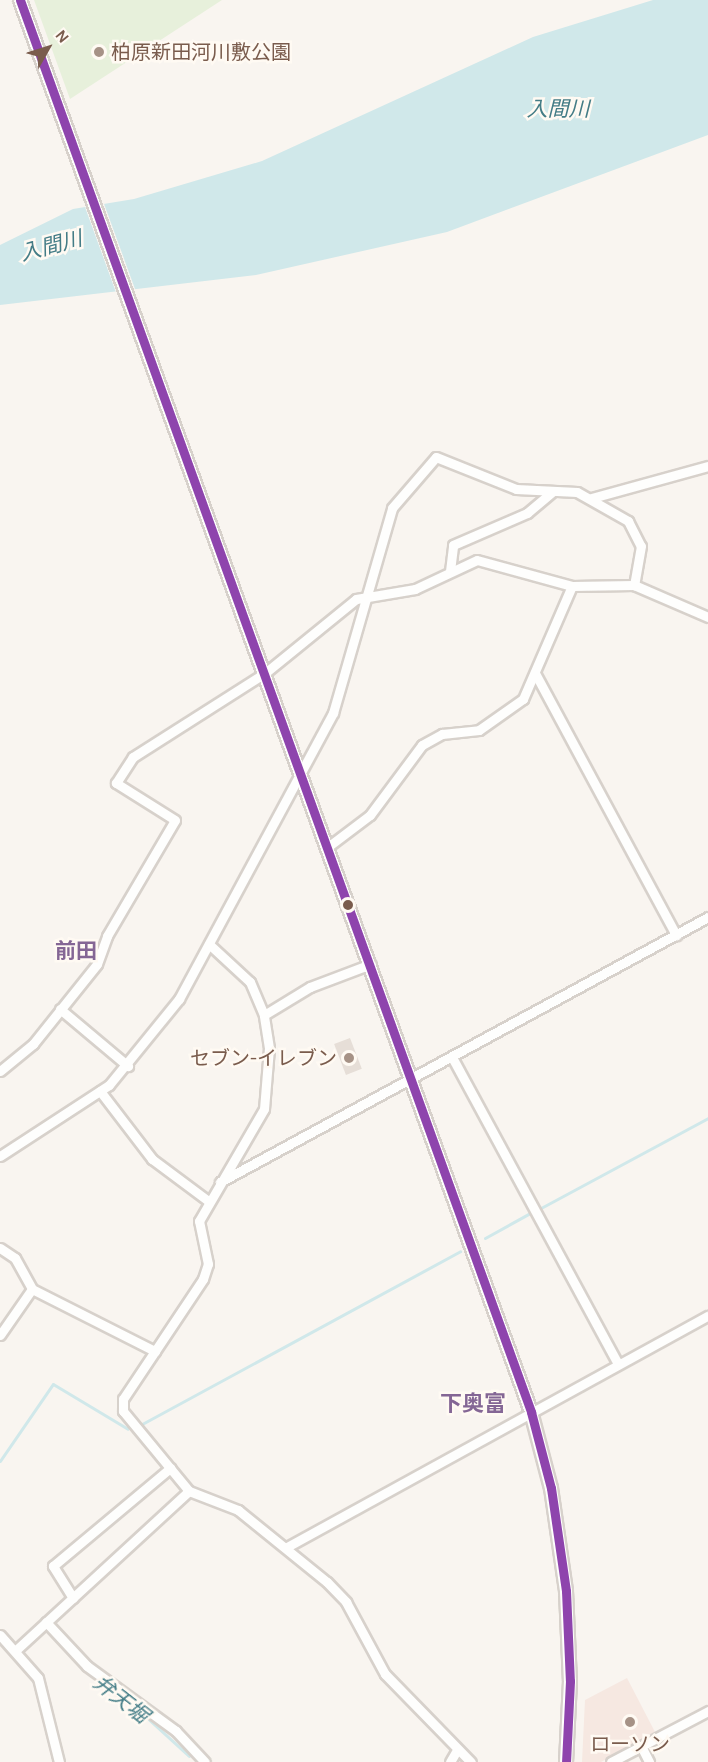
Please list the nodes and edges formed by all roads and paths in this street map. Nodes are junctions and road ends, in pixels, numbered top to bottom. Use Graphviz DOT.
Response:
graph roads {
  1 [pos="20,0"];
  2 [pos="708,466"];
  3 [pos="552,492"];
  4 [pos="592,498"];
  5 [pos="450,571"];
  6 [pos="634,585"];
  7 [pos="572,586"];
  8 [pos="365,596"];
  9 [pos="708,617"];
  10 [pos="265,673"];
  11 [pos="535,673"];
  12 [pos="300,772"];
  13 [pos="328,846"];
  14 [pos="708,917"];
  15 [pos="675,935"];
  16 [pos="209,944"];
  17 [pos="371,964"];
  18 [pos="60,1009"];
  19 [pos="264,1015"];
  20 [pos="452,1058"];
  21 [pos="128,1066"];
  22 [pos="0,1071"];
  23 [pos="412,1078"];
  24 [pos="100,1091"];
  25 [pos="0,1156"];
  26 [pos="217,1184"];
  27 [pos="207,1200"];
  28 [pos="0,1248"];
  29 [pos="32,1289"];
  30 [pos="708,1316"];
  31 [pos="0,1335"];
  32 [pos="155,1352"];
  33 [pos="618,1364"];
  34 [pos="531,1412"];
  35 [pos="170,1468"];
  36 [pos="189,1491"];
  37 [pos="287,1547"];
  38 [pos="73,1598"];
  39 [pos="46,1622"];
  40 [pos="0,1635"];
  41 [pos="15,1650"];
  42 [pos="708,1710"];
  43 [pos="641,1746"];
  44 [pos="457,1750"];
  45 [pos="198,1760"];
  46 [pos="59,1762"];
  47 [pos="450,1762"];
  48 [pos="471,1762"];
  49 [pos="566,1762"];
  50 [pos="611,1762"];
  51 [pos="649,1762"];
  1 -- 10 [label="street"];
  2 -- 4 [label="street"];
  3 -- 4 [label="street"];
  3 -- 5 [label="street"];
  3 -- 8 [label="street"];
  4 -- 6 [label="street"];
  5 -- 7 [label="street"];
  5 -- 8 [label="street"];
  6 -- 7 [label="street"];
  6 -- 9 [label="street"];
  7 -- 11 [label="street"];
  8 -- 10 [label="street"];
  8 -- 12 [label="street"];
  10 -- 12 [label="street"];
  10 -- 18 [label="street"];
  11 -- 13 [label="street"];
  11 -- 15 [label="street"];
  12 -- 13 [label="street"];
  12 -- 16 [label="street"];
  13 -- 17 [label="street"];
  14 -- 15 [label="street"];
  15 -- 20 [label="street"];
  16 -- 19 [label="street"];
  16 -- 21 [label="street"];
  17 -- 19 [label="street"];
  17 -- 23 [label="street"];
  18 -- 21 [label="street"];
  18 -- 22 [label="street"];
  19 -- 26 [label="street"];
  20 -- 23 [label="street"];
  20 -- 33 [label="street"];
  21 -- 24 [label="street"];
  23 -- 26 [label="street"];
  23 -- 34 [label="street"];
  24 -- 25 [label="street"];
  24 -- 27 [label="street"];
  26 -- 27 [label="street"];
  27 -- 32 [label="street"];
  28 -- 29 [label="street"];
  29 -- 31 [label="street"];
  29 -- 32 [label="street"];
  30 -- 33 [label="street"];
  32 -- 35 [label="street"];
  33 -- 34 [label="street"];
  34 -- 37 [label="street"];
  34 -- 49 [label="street"];
  35 -- 36 [label="street"];
  35 -- 38 [label="street"];
  36 -- 37 [label="street"];
  36 -- 38 [label="street"];
  37 -- 44 [label="street"];
  38 -- 39 [label="street"];
  39 -- 41 [label="street"];
  39 -- 45 [label="street"];
  40 -- 41 [label="street"];
  41 -- 46 [label="street"];
  42 -- 43 [label="street"];
  43 -- 50 [label="street"];
  43 -- 51 [label="street"];
  44 -- 47 [label="street"];
  44 -- 48 [label="street"];
}
